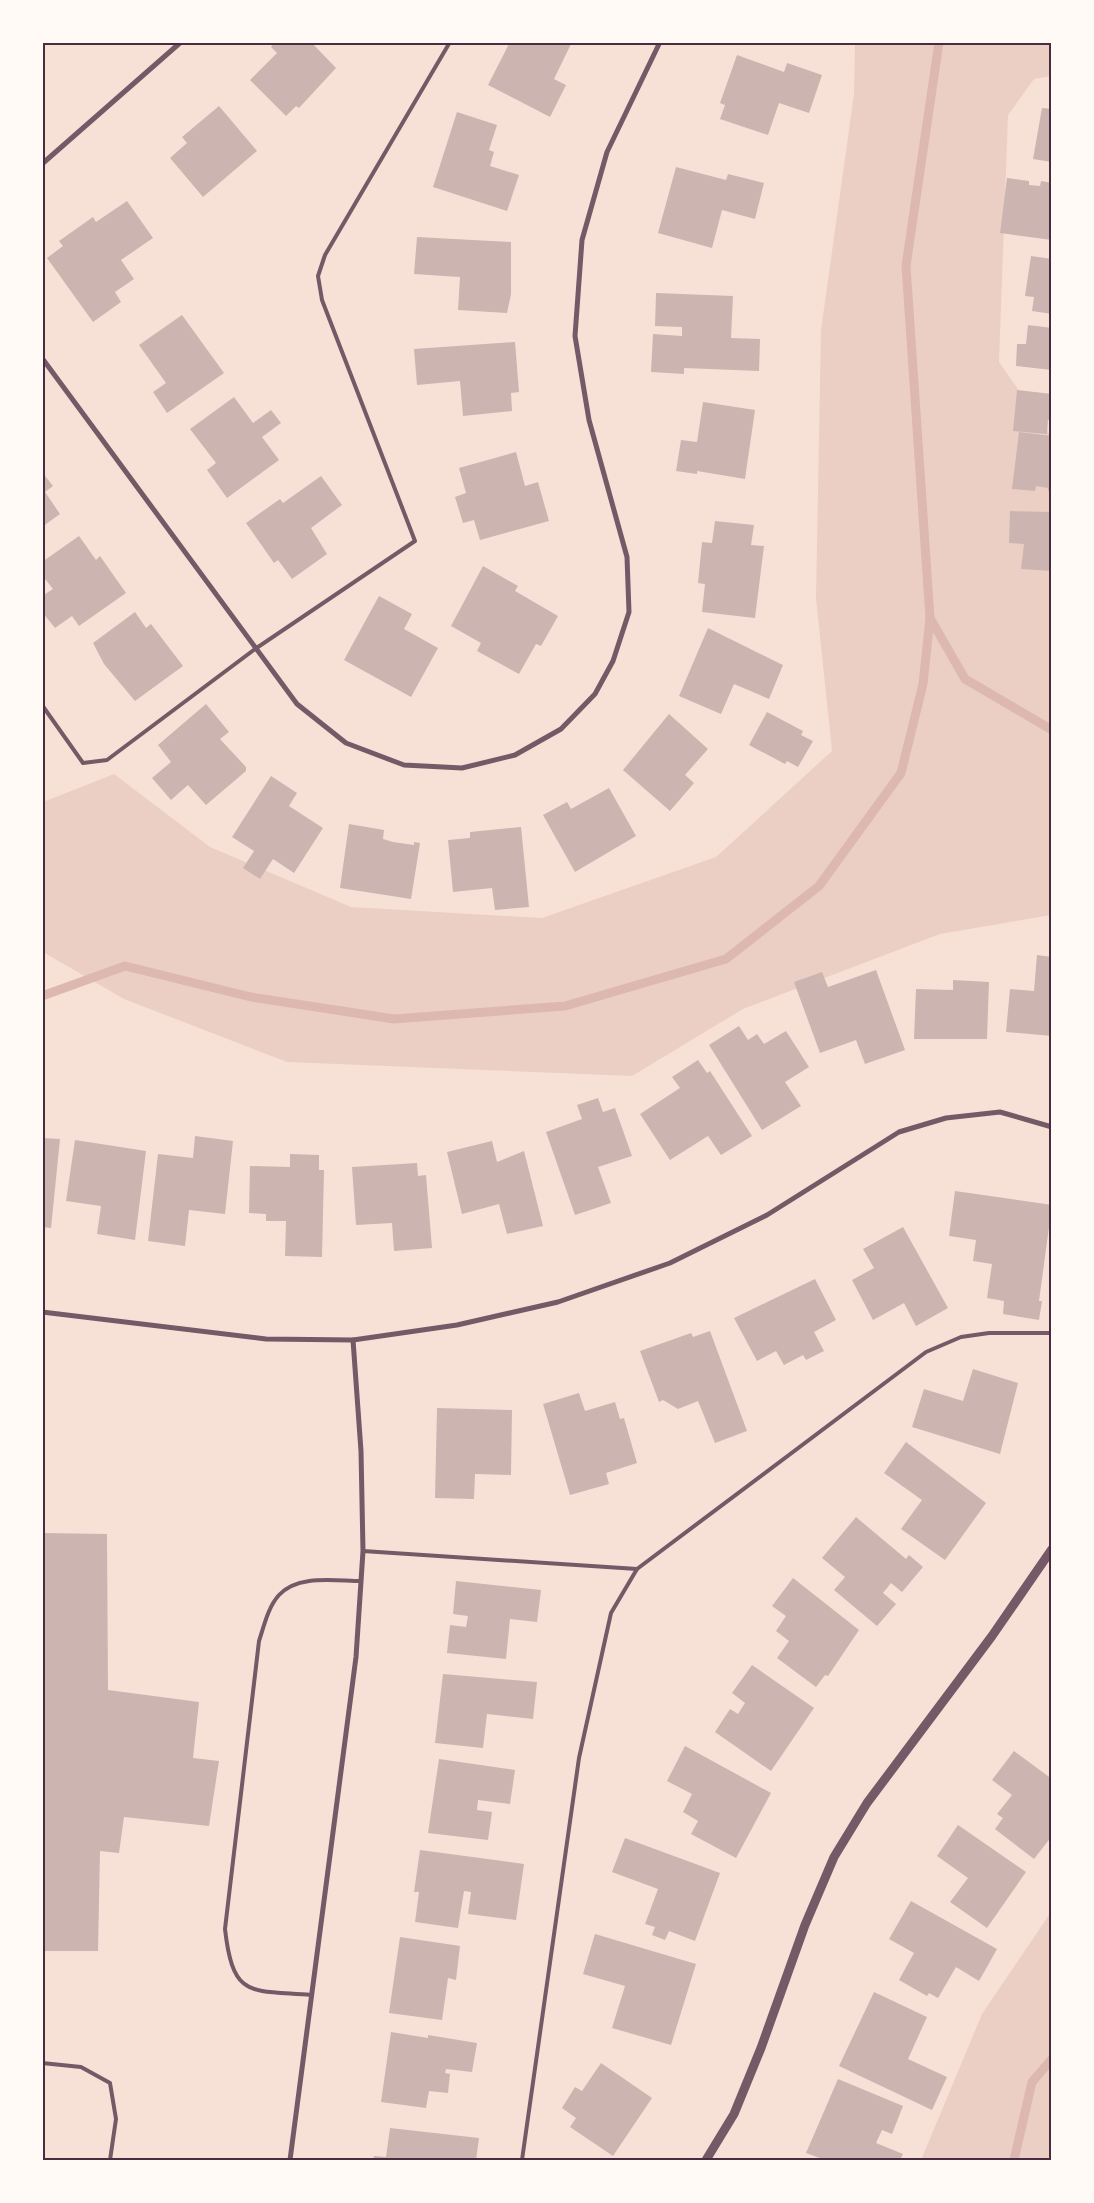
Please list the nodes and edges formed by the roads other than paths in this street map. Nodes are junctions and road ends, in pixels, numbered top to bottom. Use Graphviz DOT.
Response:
graph roads {
  1 [pos="181,42"];
  2 [pos="450,42"];
  3 [pos="660,42"];
  4 [pos="42,164"];
  5 [pos="42,358"];
  6 [pos="255,649"];
  7 [pos="42,705"];
  8 [pos="1052,1127"];
  9 [pos="42,1312"];
  10 [pos="1052,1332"];
  11 [pos="352,1340"];
  12 [pos="1052,1549"];
  13 [pos="362,1551"];
  14 [pos="637,1569"];
  15 [pos="361,1581"];
  16 [pos="311,1995"];
  17 [pos="42,2062"];
  18 [pos="110,2160"];
  19 [pos="290,2160"];
  20 [pos="522,2160"];
  21 [pos="706,2160"];
  1 -- 4 [label="street"];
  2 -- 6 [label="lane"];
  3 -- 6 [label="street"];
  5 -- 6 [label="street"];
  6 -- 7 [label="lane"];
  8 -- 11 [label="street"];
  9 -- 11 [label="street"];
  10 -- 14 [label="lane"];
  11 -- 13 [label="street"];
  12 -- 21 [label="street"];
  13 -- 14 [label="lane"];
  13 -- 15 [label="street"];
  14 -- 20 [label="lane"];
  15 -- 16 [label="street"];
  15 -- 16 [label="lane"];
  16 -- 19 [label="street"];
  17 -- 18 [label="lane"];
}
